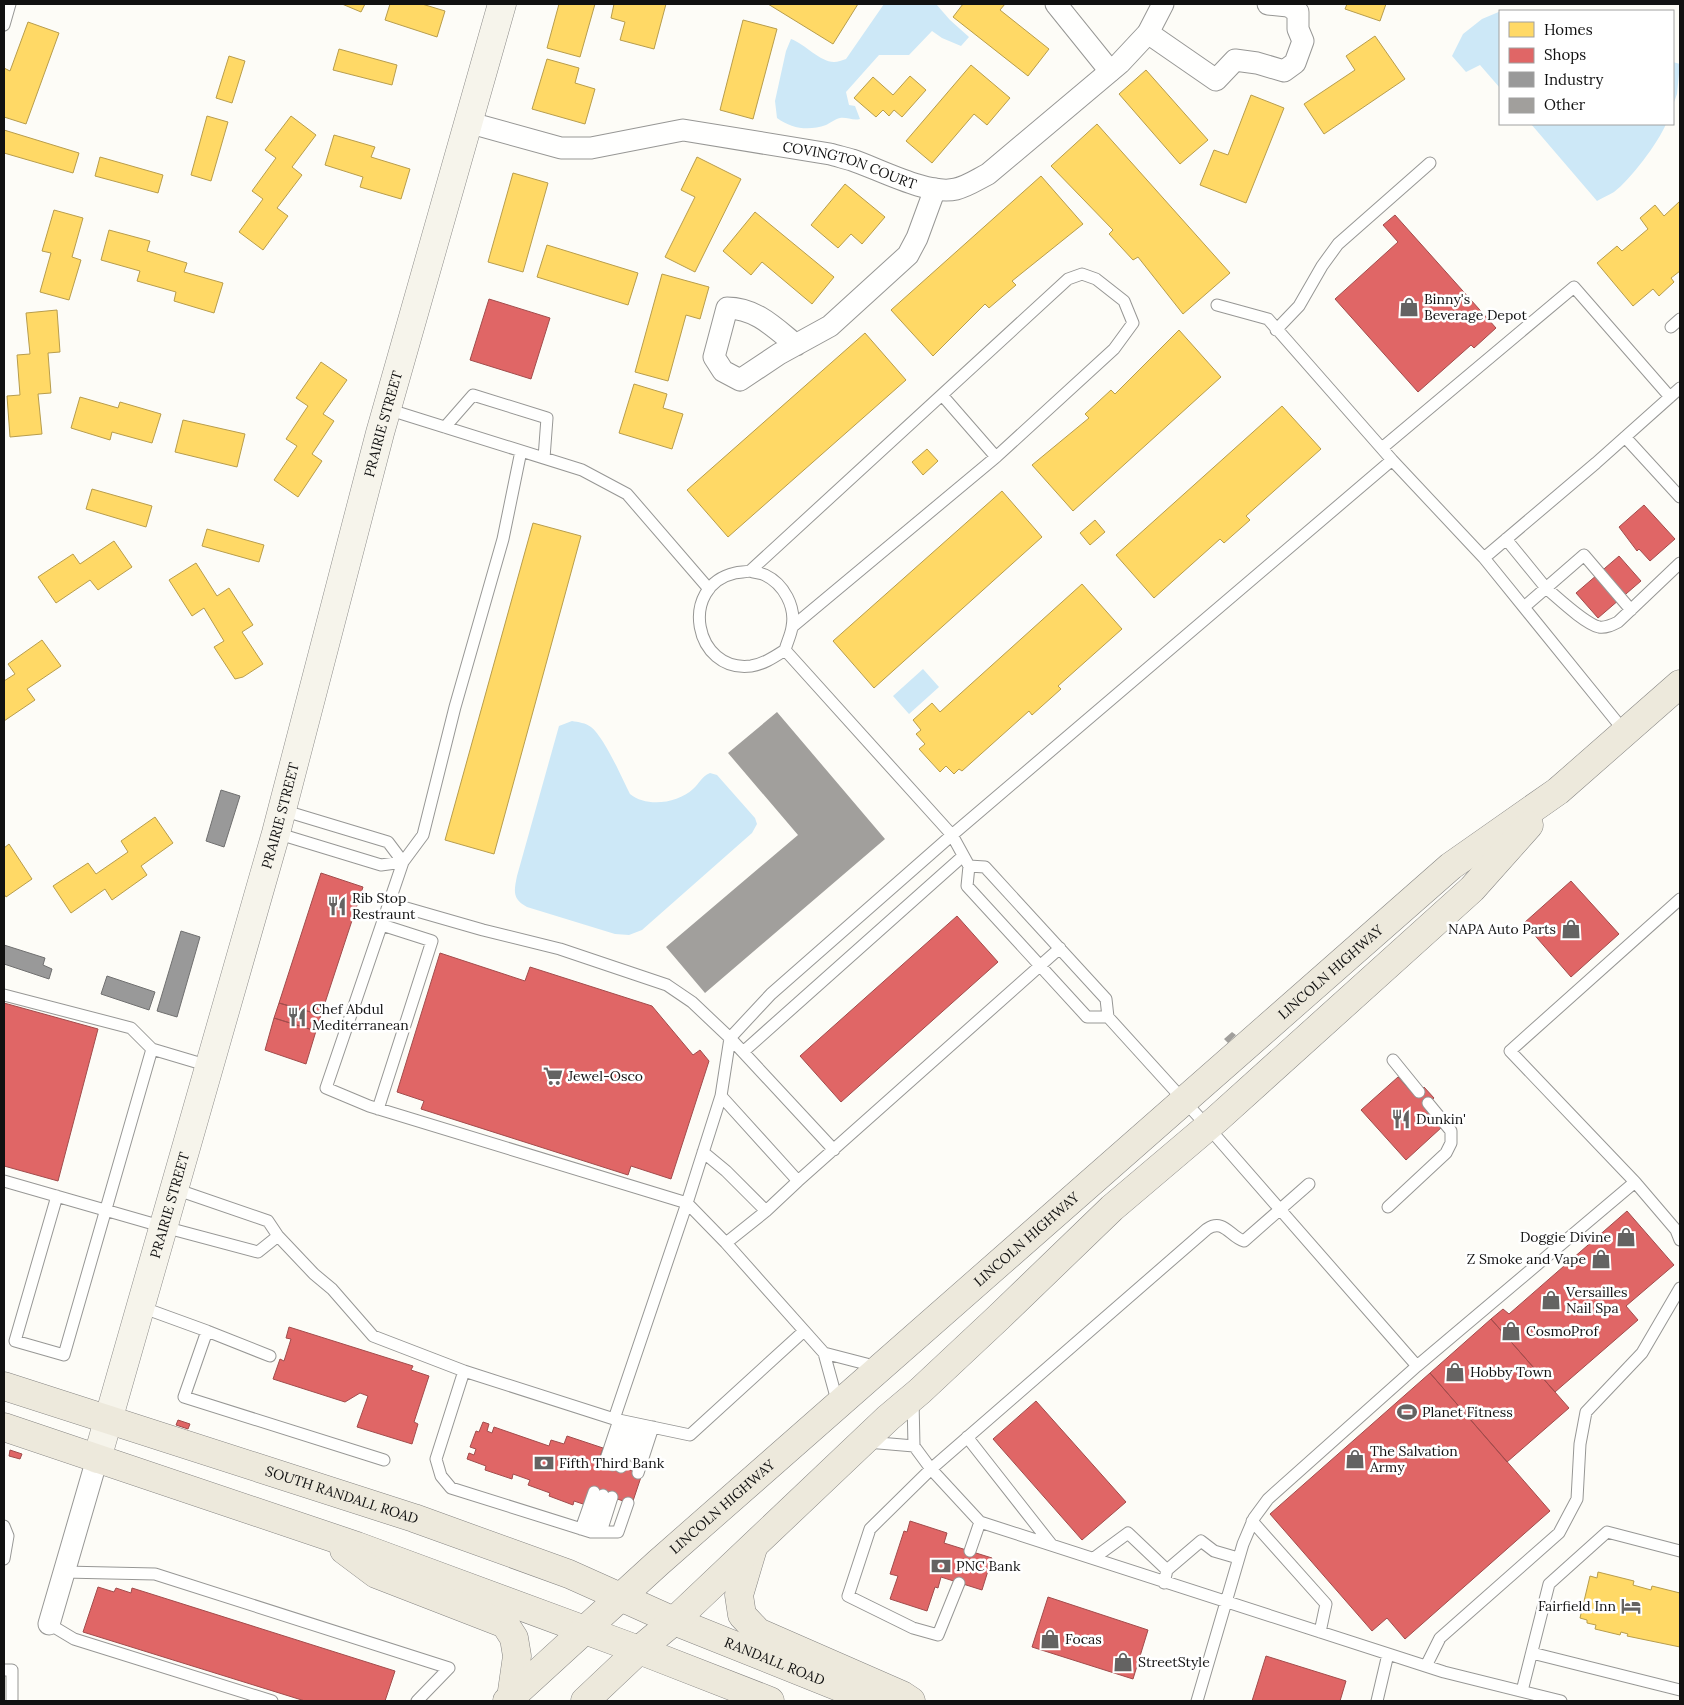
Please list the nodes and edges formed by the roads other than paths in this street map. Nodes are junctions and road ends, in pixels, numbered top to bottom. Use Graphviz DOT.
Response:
graph roads {
  1 [pos="10,4"];
  2 [pos="502,4"];
  3 [pos="1056,4"];
  4 [pos="1163,4"];
  5 [pos="1268,4"];
  6 [pos="4,25"];
  7 [pos="1148,33"];
  8 [pos="1110,71"];
  9 [pos="467,122"];
  10 [pos="1430,163"];
  11 [pos="935,189"];
  12 [pos="1217,305"];
  13 [pos="1680,319"];
  14 [pos="1671,327"];
  15 [pos="1276,330"];
  16 [pos="796,345"];
  17 [pos="1680,388"];
  18 [pos="942,395"];
  19 [pos="1670,397"];
  20 [pos="387,409"];
  21 [pos="445,427"];
  22 [pos="1625,437"];
  23 [pos="1382,448"];
  24 [pos="521,451"];
  25 [pos="996,457"];
  26 [pos="544,458"];
  27 [pos="1392,460"];
  28 [pos="1680,497"];
  29 [pos="1506,539"];
  30 [pos="1484,558"];
  31 [pos="1680,563"];
  32 [pos="750,572"];
  33 [pos="1546,588"];
  34 [pos="709,590"];
  35 [pos="1524,607"];
  36 [pos="1631,610"];
  37 [pos="792,627"];
  38 [pos="785,650"];
  39 [pos="1680,684"];
  40 [pos="1625,732"];
  41 [pos="1558,792"];
  42 [pos="279,822"];
  43 [pos="952,835"];
  44 [pos="966,861"];
  45 [pos="403,862"];
  46 [pos="1680,900"];
  47 [pos="389,902"];
  48 [pos="382,925"];
  49 [pos="1060,948"];
  50 [pos="1041,965"];
  51 [pos="4,995"];
  52 [pos="1108,1017"];
  53 [pos="730,1038"];
  54 [pos="152,1050"];
  55 [pos="743,1052"];
  56 [pos="1393,1060"];
  57 [pos="209,1066"];
  58 [pos="1419,1092"];
  59 [pos="721,1096"];
  60 [pos="1184,1101"];
  61 [pos="1428,1103"];
  62 [pos="378,1108"];
  63 [pos="1207,1126"];
  64 [pos="834,1150"];
  65 [pos="703,1152"];
  66 [pos="4,1181"];
  67 [pos="798,1181"];
  68 [pos="1635,1182"];
  69 [pos="1308,1184"];
  70 [pos="174,1189"];
  71 [pos="57,1196"];
  72 [pos="686,1204"];
  73 [pos="1388,1206"];
  74 [pos="106,1210"];
  75 [pos="766,1210"];
  76 [pos="1280,1210"];
  77 [pos="164,1227"];
  78 [pos="278,1236"];
  79 [pos="1680,1240"];
  80 [pos="726,1244"];
  81 [pos="1680,1288"];
  82 [pos="141,1306"];
  83 [pos="207,1331"];
  84 [pos="804,1332"];
  85 [pos="824,1353"];
  86 [pos="270,1356"];
  87 [pos="1417,1366"];
  88 [pos="880,1367"];
  89 [pos="464,1370"];
  90 [pos="4,1386"];
  91 [pos="913,1397"];
  92 [pos="838,1404"];
  93 [pos="109,1419"];
  94 [pos="632,1423"];
  95 [pos="4,1427"];
  96 [pos="967,1437"];
  97 [pos="862,1442"];
  98 [pos="914,1446"];
  99 [pos="97,1459"];
  100 [pos="384,1460"];
  101 [pos="621,1467"];
  102 [pos="931,1468"];
  103 [pos="1252,1521"];
  104 [pos="980,1522"];
  105 [pos="4,1526"];
  106 [pos="600,1531"];
  107 [pos="322,1534"];
  108 [pos="1051,1544"];
  109 [pos="755,1545"];
  110 [pos="970,1551"];
  111 [pos="1680,1551"];
  112 [pos="1094,1558"];
  113 [pos="1238,1558"];
  114 [pos="4,1559"];
  115 [pos="1167,1570"];
  116 [pos="64,1572"];
  117 [pos="959,1583"];
  118 [pos="1164,1583"];
  119 [pos="620,1597"];
  120 [pos="1226,1602"];
  121 [pos="674,1621"];
  122 [pos="49,1624"];
  123 [pos="585,1630"];
  124 [pos="1320,1632"];
  125 [pos="639,1650"];
  126 [pos="1532,1653"];
  127 [pos="1388,1654"];
  128 [pos="1426,1666"];
  129 [pos="4,1670"];
  130 [pos="1680,1690"];
  131 [pos="1522,1691"];
  132 [pos="509,1700"];
  133 [pos="1549,1700"];
  134 [pos="12,1701"];
  135 [pos="272,1701"];
  136 [pos="417,1701"];
  137 [pos="585,1701"];
  138 [pos="770,1701"];
  139 [pos="874,1701"];
  140 [pos="911,1701"];
  141 [pos="1197,1701"];
  142 [pos="1377,1701"];
  143 [pos="1561,1701"];
  1 -- 6 [label="lane"];
  2 -- 9 [label="street, PRAIRIE STREET"];
  3 -- 8 [label="street"];
  4 -- 7 [label="street, COVINGTON COURT"];
  5 -- 7 [label="street"];
  7 -- 8 [label="street, COVINGTON COURT"];
  8 -- 11 [label="street, COVINGTON COURT"];
  9 -- 11 [label="street, COVINGTON COURT"];
  9 -- 20 [label="street, PRAIRIE STREET"];
  10 -- 15 [label="lane"];
  11 -- 16 [label="street"];
  12 -- 15 [label="lane"];
  13 -- 14 [label="lane"];
  15 -- 23 [label="lane"];
  17 -- 19 [label="lane"];
  18 -- 25 [label="lane"];
  18 -- 25 [label="lane"];
  18 -- 32 [label="lane"];
  19 -- 22 [label="lane"];
  19 -- 23 [label="lane"];
  20 -- 21 [label="lane"];
  20 -- 42 [label="street, PRAIRIE STREET"];
  21 -- 24 [label="lane"];
  21 -- 26 [label="lane"];
  22 -- 28 [label="lane"];
  22 -- 29 [label="lane"];
  23 -- 27 [label="lane"];
  24 -- 26 [label="lane"];
  24 -- 45 [label="lane"];
  25 -- 37 [label="lane"];
  26 -- 34 [label="lane"];
  27 -- 30 [label="lane"];
  27 -- 43 [label="lane"];
  29 -- 30 [label="lane"];
  29 -- 33 [label="lane"];
  30 -- 35 [label="lane"];
  31 -- 36 [label="lane"];
  32 -- 34 [label="lane"];
  32 -- 37 [label="lane"];
  33 -- 35 [label="lane"];
  33 -- 36 [label="lane"];
  33 -- 36 [label="lane"];
  34 -- 38 [label="lane"];
  35 -- 40 [label="lane"];
  37 -- 38 [label="lane"];
  38 -- 43 [label="lane"];
  39 -- 40 [label="main road, LINCOLN HIGHWAY"];
  40 -- 41 [label="main road, LINCOLN HIGHWAY"];
  41 -- 60 [label="main road, LINCOLN HIGHWAY"];
  41 -- 63 [label="main road, LINCOLN HIGHWAY"];
  42 -- 45 [label="lane"];
  42 -- 45 [label="lane"];
  42 -- 57 [label="street, PRAIRIE STREET"];
  43 -- 44 [label="lane"];
  43 -- 53 [label="lane"];
  44 -- 49 [label="lane"];
  44 -- 50 [label="lane"];
  44 -- 55 [label="lane"];
  45 -- 47 [label="lane"];
  46 -- 68 [label="lane"];
  47 -- 48 [label="lane"];
  47 -- 53 [label="lane"];
  48 -- 62 [label="lane"];
  48 -- 62 [label="lane"];
  49 -- 50 [label="lane"];
  49 -- 52 [label="lane"];
  50 -- 52 [label="lane"];
  50 -- 64 [label="lane"];
  51 -- 54 [label="lane"];
  52 -- 60 [label="lane"];
  53 -- 55 [label="lane"];
  53 -- 59 [label="lane"];
  54 -- 57 [label="lane"];
  54 -- 74 [label="lane"];
  55 -- 64 [label="lane"];
  56 -- 58 [label="lane"];
  57 -- 70 [label="street, PRAIRIE STREET"];
  59 -- 65 [label="lane"];
  59 -- 67 [label="lane"];
  60 -- 63 [label="lane"];
  60 -- 88 [label="main road, LINCOLN HIGHWAY"];
  61 -- 73 [label="lane"];
  62 -- 72 [label="lane"];
  63 -- 76 [label="lane"];
  63 -- 91 [label="main road, LINCOLN HIGHWAY"];
  64 -- 67 [label="lane"];
  65 -- 72 [label="lane"];
  65 -- 75 [label="lane"];
  66 -- 71 [label="lane"];
  67 -- 75 [label="lane"];
  68 -- 79 [label="lane"];
  68 -- 87 [label="lane"];
  69 -- 76 [label="lane"];
  70 -- 77 [label="street, PRAIRIE STREET"];
  70 -- 78 [label="lane"];
  71 -- 74 [label="lane"];
  71 -- 74 [label="lane"];
  72 -- 80 [label="lane"];
  72 -- 94 [label="lane"];
  74 -- 77 [label="lane"];
  75 -- 80 [label="lane"];
  76 -- 87 [label="lane"];
  76 -- 96 [label="lane"];
  77 -- 78 [label="lane"];
  77 -- 82 [label="street, PRAIRIE STREET"];
  78 -- 89 [label="lane"];
  80 -- 84 [label="lane"];
  81 -- 128 [label="lane"];
  82 -- 83 [label="lane"];
  82 -- 93 [label="street, PRAIRIE STREET"];
  83 -- 86 [label="lane"];
  83 -- 100 [label="lane"];
  84 -- 85 [label="lane"];
  84 -- 94 [label="lane"];
  85 -- 88 [label="lane"];
  85 -- 92 [label="lane"];
  87 -- 103 [label="lane"];
  88 -- 92 [label="main road, LINCOLN HIGHWAY"];
  89 -- 94 [label="lane"];
  89 -- 106 [label="lane"];
  90 -- 93 [label="main road, SOUTH RANDALL ROAD"];
  91 -- 97 [label="main road, LINCOLN HIGHWAY"];
  91 -- 98 [label="lane"];
  92 -- 119 [label="main road, LINCOLN HIGHWAY"];
  93 -- 99 [label="street, PRAIRIE STREET"];
  93 -- 119 [label="main road, SOUTH RANDALL ROAD"];
  94 -- 101 [label="lane"];
  94 -- 101 [label="lane"];
  94 -- 101 [label="lane"];
  95 -- 99 [label="main road"];
  96 -- 102 [label="lane"];
  96 -- 108 [label="lane"];
  97 -- 98 [label="lane"];
  97 -- 109 [label="main road, LINCOLN HIGHWAY"];
  98 -- 102 [label="lane"];
  99 -- 107 [label="main road"];
  99 -- 116 [label="street, PRAIRIE STREET"];
  102 -- 104 [label="lane"];
  102 -- 117 [label="lane"];
  103 -- 113 [label="lane"];
  103 -- 124 [label="lane"];
  104 -- 108 [label="lane"];
  104 -- 110 [label="lane"];
  105 -- 114 [label="lane"];
  106 -- 106 [label="lane"];
  107 -- 123 [label="main road"];
  107 -- 132 [label="main road"];
  108 -- 112 [label="lane"];
  109 -- 121 [label="main road, LINCOLN HIGHWAY"];
  109 -- 140 [label="main road"];
  111 -- 126 [label="lane"];
  112 -- 115 [label="lane"];
  112 -- 118 [label="lane"];
  113 -- 115 [label="lane"];
  113 -- 120 [label="lane"];
  115 -- 118 [label="lane"];
  116 -- 122 [label="street, PRAIRIE STREET"];
  116 -- 136 [label="lane"];
  118 -- 120 [label="lane"];
  119 -- 121 [label="main road, SOUTH RANDALL ROAD"];
  119 -- 123 [label="main road, LINCOLN HIGHWAY"];
  120 -- 124 [label="lane"];
  120 -- 141 [label="lane"];
  121 -- 125 [label="main road, LINCOLN HIGHWAY"];
  121 -- 139 [label="main road, RANDALL ROAD"];
  122 -- 135 [label="lane"];
  123 -- 125 [label="main road"];
  123 -- 132 [label="main road, LINCOLN HIGHWAY"];
  124 -- 127 [label="lane"];
  125 -- 137 [label="main road, LINCOLN HIGHWAY"];
  125 -- 138 [label="main road"];
  126 -- 130 [label="lane"];
  126 -- 131 [label="lane"];
  127 -- 128 [label="lane"];
  127 -- 142 [label="lane"];
  128 -- 131 [label="lane"];
  129 -- 134 [label="lane"];
  131 -- 133 [label="lane"];
  133 -- 143 [label="lane"];
}
